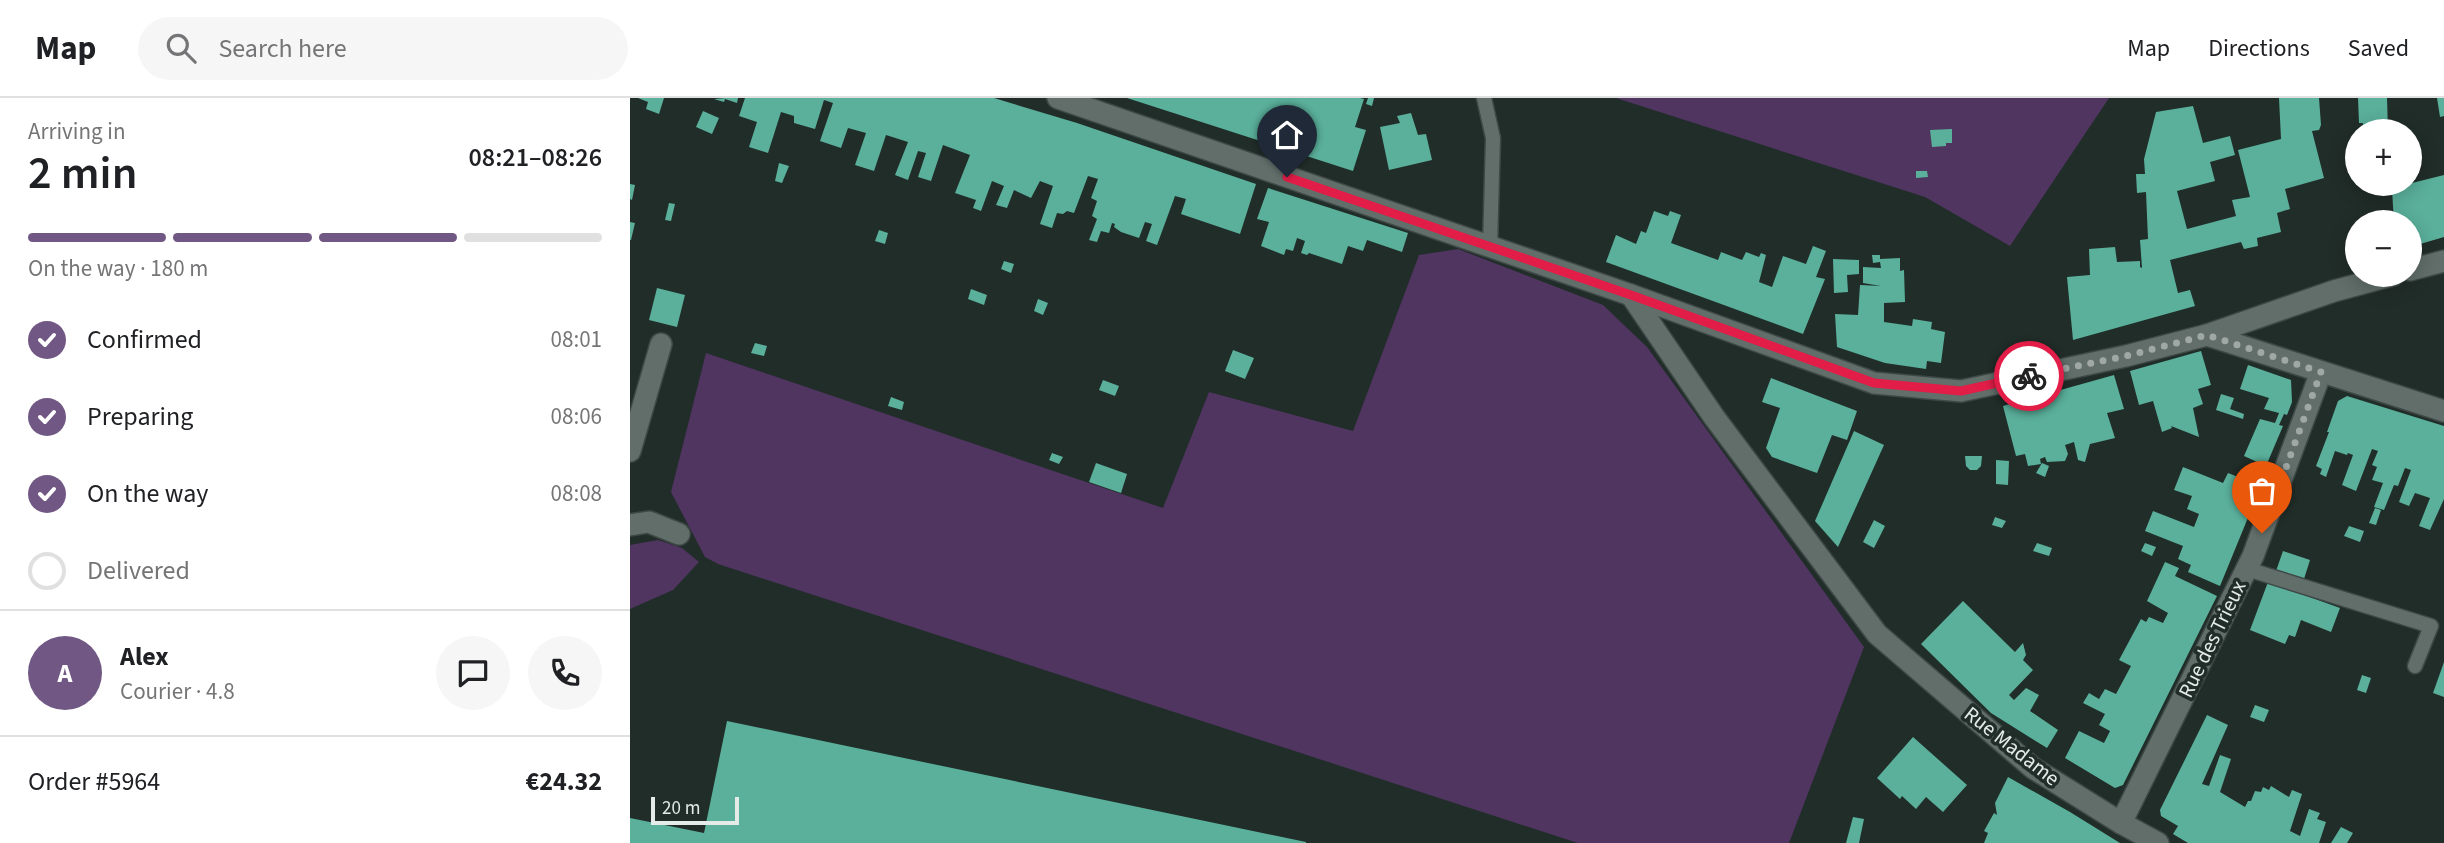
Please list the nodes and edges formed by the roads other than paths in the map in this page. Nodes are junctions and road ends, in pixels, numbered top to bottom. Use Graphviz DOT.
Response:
graph roads {
  1 [pos="1058,98"];
  2 [pos="1483,98"];
  3 [pos="1490,247"];
  4 [pos="2444,261"];
  5 [pos="2422,267"];
  6 [pos="2349,287"];
  7 [pos="1631,295"];
  8 [pos="2207,335"];
  9 [pos="661,344"];
  10 [pos="2321,372"];
  11 [pos="2444,411"];
  12 [pos="630,451"];
  13 [pos="630,525"];
  14 [pos="679,534"];
  15 [pos="2246,569"];
  16 [pos="2415,666"];
  17 [pos="2121,823"];
  18 [pos="2158,843"];
  1 -- 3 [label="street"];
  2 -- 3 [label="lane"];
  3 -- 7 [label="street"];
  4 -- 5 [label="street"];
  6 -- 8 [label="street"];
  7 -- 8 [label="street"];
  7 -- 17 [label="street, Rue Madame"];
  8 -- 10 [label="street"];
  9 -- 12 [label="street"];
  10 -- 11 [label="street"];
  10 -- 15 [label="street, Rue des Trieux"];
  13 -- 14 [label="street"];
  15 -- 16 [label="lane"];
  15 -- 17 [label="street, Rue des Trieux"];
  17 -- 18 [label="street, Rue Madame"];
}
